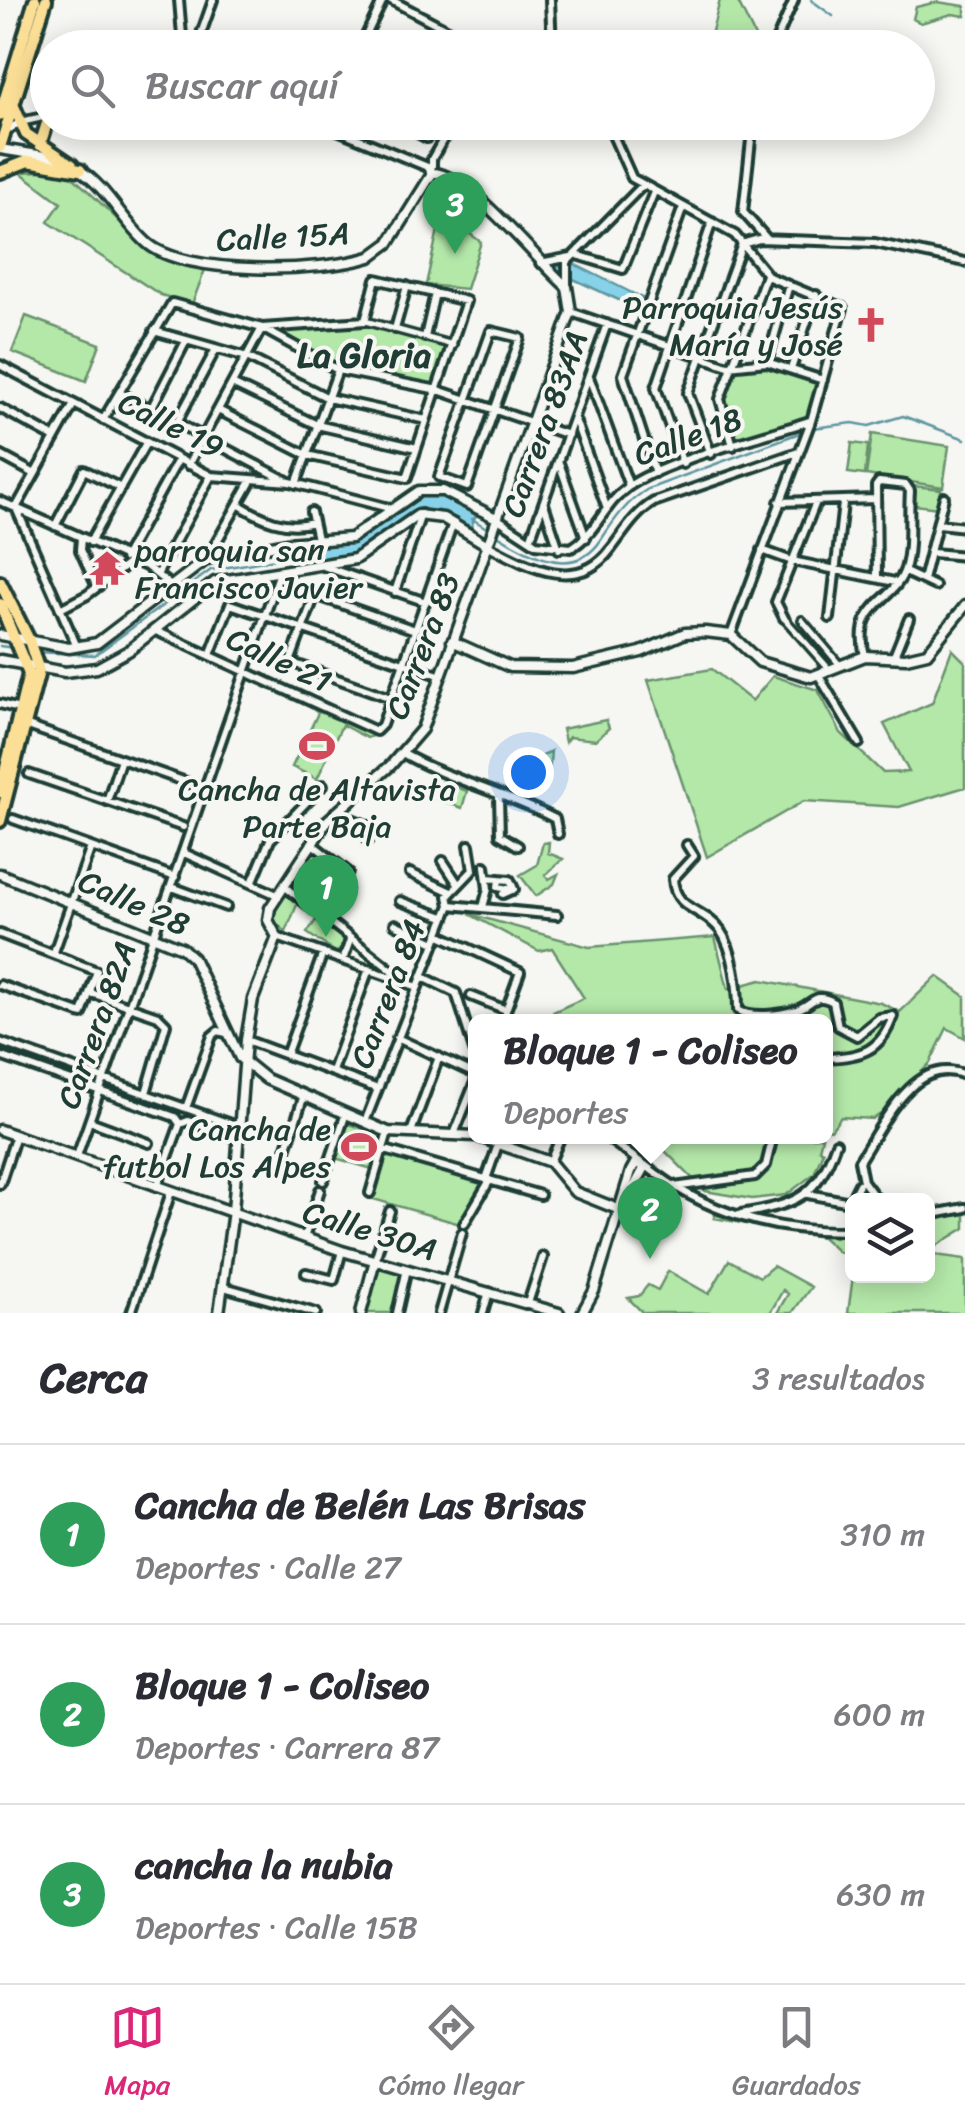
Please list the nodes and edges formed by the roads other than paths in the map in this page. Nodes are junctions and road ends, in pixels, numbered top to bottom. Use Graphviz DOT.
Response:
graph roads {
  1 [pos="179,0"];
  2 [pos="213,0"];
  3 [pos="383,0"];
  4 [pos="391,0"];
  5 [pos="550,0"];
  6 [pos="794,0"];
  7 [pos="38,1"];
  8 [pos="401,2"];
  9 [pos="33,30"];
  10 [pos="182,30"];
  11 [pos="203,30"];
  12 [pos="369,30"];
  13 [pos="450,30"];
  14 [pos="551,30"];
  15 [pos="782,30"];
  16 [pos="30,51"];
  17 [pos="0,114"];
  18 [pos="20,114"];
  19 [pos="30,115"];
  20 [pos="30,137"];
  21 [pos="34,140"];
  22 [pos="41,140"];
  23 [pos="363,140"];
  24 [pos="443,140"];
  25 [pos="614,140"];
  26 [pos="751,140"];
  27 [pos="1,143"];
  28 [pos="40,144"];
  29 [pos="76,167"];
  30 [pos="433,170"];
  31 [pos="0,172"];
  32 [pos="643,186"];
  33 [pos="654,192"];
  34 [pos="683,207"];
  35 [pos="712,222"];
  36 [pos="768,240"];
  37 [pos="742,244"];
  38 [pos="578,255"];
  39 [pos="965,262"];
  40 [pos="539,263"];
  41 [pos="766,275"];
  42 [pos="789,285"];
  43 [pos="406,286"];
  44 [pos="567,287"];
  45 [pos="435,293"];
  46 [pos="816,294"];
  47 [pos="571,312"];
  48 [pos="365,322"];
  49 [pos="607,324"];
  50 [pos="262,328"];
  51 [pos="395,330"];
  52 [pos="154,331"];
  53 [pos="639,335"];
  54 [pos="425,337"];
  55 [pos="186,341"];
  56 [pos="453,344"];
  57 [pos="670,346"];
  58 [pos="216,348"];
  59 [pos="247,357"];
  60 [pos="703,357"];
  61 [pos="767,362"];
  62 [pos="0,365"];
  63 [pos="732,366"];
  64 [pos="791,368"];
  65 [pos="338,370"];
  66 [pos="589,376"];
  67 [pos="823,380"];
  68 [pos="232,384"];
  69 [pos="438,390"];
  70 [pos="122,394"];
  71 [pos="328,398"];
  72 [pos="467,400"];
  73 [pos="74,404"];
  74 [pos="0,408"];
  75 [pos="150,409"];
  76 [pos="218,410"];
  77 [pos="494,410"];
  78 [pos="574,419"];
  79 [pos="104,420"];
  80 [pos="426,420"];
  81 [pos="810,421"];
  82 [pos="177,422"];
  83 [pos="533,423"];
  84 [pos="318,426"];
  85 [pos="568,434"];
  86 [pos="204,436"];
  87 [pos="54,438"];
  88 [pos="146,443"];
  89 [pos="733,446"];
  90 [pos="417,448"];
  91 [pos="799,452"];
  92 [pos="711,454"];
  93 [pos="0,455"];
  94 [pos="307,455"];
  95 [pos="178,460"];
  96 [pos="559,462"];
  97 [pos="683,464"];
  98 [pos="188,465"];
  99 [pos="655,473"];
  100 [pos="35,474"];
  101 [pos="211,476"];
  102 [pos="250,483"];
  103 [pos="293,483"];
  104 [pos="628,486"];
  105 [pos="121,488"];
  106 [pos="944,497"];
  107 [pos="876,499"];
  108 [pos="0,501"];
  109 [pos="779,502"];
  110 [pos="816,502"];
  111 [pos="544,503"];
  112 [pos="843,503"];
  113 [pos="238,504"];
  114 [pos="16,508"];
  115 [pos="389,508"];
  116 [pos="607,509"];
  117 [pos="311,512"];
  118 [pos="417,516"];
  119 [pos="314,522"];
  120 [pos="497,522"];
  121 [pos="453,523"];
  122 [pos="940,524"];
  123 [pos="55,526"];
  124 [pos="965,527"];
  125 [pos="80,538"];
  126 [pos="586,538"];
  127 [pos="318,539"];
  128 [pos="530,540"];
  129 [pos="491,541"];
  130 [pos="90,542"];
  131 [pos="560,550"];
  132 [pos="762,550"];
  133 [pos="933,553"];
  134 [pos="965,556"];
  135 [pos="207,559"];
  136 [pos="128,560"];
  137 [pos="792,561"];
  138 [pos="321,565"];
  139 [pos="836,569"];
  140 [pos="280,570"];
  141 [pos="905,572"];
  142 [pos="158,573"];
  143 [pos="877,578"];
  144 [pos="923,580"];
  145 [pos="0,582"];
  146 [pos="895,582"];
  147 [pos="171,586"];
  148 [pos="935,586"];
  149 [pos="97,587"];
  150 [pos="395,592"];
  151 [pos="426,602"];
  152 [pos="0,604"];
  153 [pos="964,607"];
  154 [pos="60,609"];
  155 [pos="267,617"];
  156 [pos="784,618"];
  157 [pos="830,618"];
  158 [pos="909,619"];
  159 [pos="802,620"];
  160 [pos="302,630"];
  161 [pos="415,630"];
  162 [pos="156,631"];
  163 [pos="0,634"];
  164 [pos="113,635"];
  165 [pos="731,635"];
  166 [pos="452,640"];
  167 [pos="24,641"];
  168 [pos="78,648"];
  169 [pos="126,651"];
  170 [pos="210,656"];
  171 [pos="865,656"];
  172 [pos="894,656"];
  173 [pos="0,660"];
  174 [pos="32,662"];
  175 [pos="402,664"];
  176 [pos="836,668"];
  177 [pos="248,673"];
  178 [pos="438,674"];
  179 [pos="819,676"];
  180 [pos="391,698"];
  181 [pos="0,704"];
  182 [pos="20,709"];
  183 [pos="25,725"];
  184 [pos="859,743"];
  185 [pos="402,753"];
  186 [pos="121,759"];
  187 [pos="3,762"];
  188 [pos="29,774"];
  189 [pos="323,785"];
  190 [pos="206,789"];
  191 [pos="0,792"];
  192 [pos="499,798"];
  193 [pos="107,800"];
  194 [pos="335,812"];
  195 [pos="6,820"];
  196 [pos="183,827"];
  197 [pos="558,834"];
  198 [pos="368,840"];
  199 [pos="311,843"];
  200 [pos="470,845"];
  201 [pos="687,845"];
  202 [pos="518,846"];
  203 [pos="90,847"];
  204 [pos="184,852"];
  205 [pos="443,860"];
  206 [pos="485,866"];
  207 [pos="348,872"];
  208 [pos="410,873"];
  209 [pos="0,874"];
  210 [pos="175,877"];
  211 [pos="487,878"];
  212 [pos="252,883"];
  213 [pos="458,884"];
  214 [pos="172,886"];
  215 [pos="284,886"];
  216 [pos="505,886"];
  217 [pos="451,892"];
  218 [pos="276,895"];
  219 [pos="73,901"];
  220 [pos="400,901"];
  221 [pos="450,905"];
  222 [pos="226,907"];
  223 [pos="483,907"];
  224 [pos="557,915"];
  225 [pos="444,917"];
  226 [pos="395,924"];
  227 [pos="0,934"];
  228 [pos="156,934"];
  229 [pos="277,937"];
  230 [pos="437,939"];
  231 [pos="350,940"];
  232 [pos="54,952"];
  233 [pos="323,953"];
  234 [pos="343,960"];
  235 [pos="369,970"];
  236 [pos="423,977"];
  237 [pos="408,983"];
  238 [pos="0,985"];
  239 [pos="418,987"];
  240 [pos="92,993"];
  241 [pos="471,996"];
  242 [pos="130,1006"];
  243 [pos="506,1010"];
  244 [pos="506,1014"];
  245 [pos="749,1014"];
  246 [pos="774,1014"];
  247 [pos="468,1032"];
  248 [pos="226,1034"];
  249 [pos="397,1038"];
  250 [pos="246,1040"];
  251 [pos="0,1042"];
  252 [pos="286,1055"];
  253 [pos="0,1056"];
  254 [pos="438,1057"];
  255 [pos="833,1058"];
  256 [pos="244,1063"];
  257 [pos="468,1071"];
  258 [pos="332,1072"];
  259 [pos="962,1073"];
  260 [pos="104,1079"];
  261 [pos="378,1089"];
  262 [pos="100,1091"];
  263 [pos="146,1094"];
  264 [pos="303,1098"];
  265 [pos="468,1100"];
  266 [pos="186,1108"];
  267 [pos="345,1116"];
  268 [pos="90,1120"];
  269 [pos="180,1124"];
  270 [pos="365,1124"];
  271 [pos="239,1127"];
  272 [pos="0,1130"];
  273 [pos="388,1132"];
  274 [pos="411,1132"];
  275 [pos="455,1132"];
  276 [pos="468,1134"];
  277 [pos="16,1135"];
  278 [pos="240,1139"];
  279 [pos="149,1143"];
  280 [pos="836,1143"];
  281 [pos="499,1144"];
  282 [pos="511,1144"];
  283 [pos="558,1144"];
  284 [pos="771,1144"];
  285 [pos="616,1146"];
  286 [pos="382,1148"];
  287 [pos="77,1156"];
  288 [pos="284,1156"];
  289 [pos="550,1162"];
  290 [pos="631,1170"];
  291 [pos="642,1170"];
  292 [pos="488,1180"];
  293 [pos="323,1181"];
  294 [pos="0,1184"];
  295 [pos="859,1184"];
  296 [pos="157,1187"];
  297 [pos="673,1187"];
  298 [pos="320,1190"];
  299 [pos="171,1192"];
  300 [pos="370,1193"];
  301 [pos="872,1193"];
  302 [pos="808,1194"];
  303 [pos="540,1195"];
  304 [pos="965,1208"];
  305 [pos="620,1210"];
  306 [pos="390,1211"];
  307 [pos="233,1213"];
  308 [pos="935,1214"];
  309 [pos="735,1215"];
  310 [pos="845,1231"];
  311 [pos="304,1238"];
  312 [pos="342,1251"];
  313 [pos="543,1257"];
  314 [pos="375,1260"];
  315 [pos="605,1260"];
  316 [pos="407,1270"];
  317 [pos="306,1273"];
  318 [pos="448,1280"];
  319 [pos="224,1287"];
  320 [pos="489,1292"];
  321 [pos="528,1303"];
  322 [pos="311,1312"];
  323 [pos="131,1313"];
  324 [pos="219,1313"];
  325 [pos="360,1313"];
  326 [pos="396,1313"];
  327 [pos="439,1313"];
  328 [pos="483,1313"];
  329 [pos="558,1313"];
  330 [pos="582,1313"];
  1 -- 10 [label="street"];
  2 -- 11 [label="street"];
  3 -- 12 [label="street"];
  4 -- 8 [label="street"];
  5 -- 14 [label="street"];
  6 -- 15 [label="street"];
  7 -- 9 [label="main road"];
  7 -- 17 [label="main road"];
  8 -- 13 [label="street"];
  16 -- 18 [label="main road"];
  18 -- 19 [label="street"];
  18 -- 20 [label="main road"];
  18 -- 27 [label="main road"];
  18 -- 27 [label="street"];
  21 -- 28 [label="main road"];
  22 -- 28 [label="main road"];
  23 -- 30 [label="street"];
  24 -- 30 [label="street"];
  25 -- 32 [label="street"];
  26 -- 36 [label="street"];
  27 -- 29 [label="street"];
  28 -- 29 [label="main road"];
  29 -- 30 [label="street, Calle 15A"];
  29 -- 31 [label="main road"];
  30 -- 40 [label="street"];
  32 -- 33 [label="street"];
  32 -- 38 [label="street"];
  33 -- 34 [label="street"];
  33 -- 38 [label="street"];
  34 -- 35 [label="street"];
  34 -- 53 [label="street"];
  35 -- 37 [label="street"];
  35 -- 57 [label="street"];
  36 -- 37 [label="street"];
  36 -- 39 [label="street"];
  37 -- 41 [label="street"];
  37 -- 60 [label="street"];
  38 -- 40 [label="street"];
  38 -- 44 [label="street, Carrera 83"];
  40 -- 44 [label="street"];
  41 -- 42 [label="street"];
  41 -- 63 [label="street"];
  42 -- 46 [label="street"];
  42 -- 61 [label="street"];
  43 -- 45 [label="street"];
  43 -- 48 [label="street"];
  43 -- 51 [label="street"];
  44 -- 47 [label="street, Carrera 83"];
  45 -- 54 [label="street"];
  45 -- 56 [label="street"];
  46 -- 64 [label="street"];
  46 -- 67 [label="street"];
  47 -- 49 [label="street"];
  47 -- 83 [label="street, Carrera 83"];
  48 -- 50 [label="street"];
  48 -- 51 [label="street"];
  49 -- 53 [label="street"];
  49 -- 66 [label="street, Carrera 83AA"];
  50 -- 52 [label="street"];
  50 -- 59 [label="street"];
  50 -- 65 [label="street"];
  51 -- 54 [label="street"];
  52 -- 55 [label="street"];
  52 -- 70 [label="street"];
  53 -- 57 [label="street"];
  53 -- 99 [label="street"];
  54 -- 56 [label="street"];
  55 -- 58 [label="street"];
  55 -- 75 [label="street"];
  56 -- 69 [label="street"];
  57 -- 60 [label="street"];
  57 -- 97 [label="street"];
  58 -- 59 [label="street"];
  58 -- 82 [label="street"];
  59 -- 68 [label="street"];
  59 -- 71 [label="street"];
  60 -- 63 [label="street"];
  60 -- 92 [label="street"];
  61 -- 63 [label="street"];
  61 -- 64 [label="street"];
  62 -- 73 [label="street, Calle 19"];
  63 -- 89 [label="street"];
  64 -- 67 [label="street"];
  65 -- 69 [label="street"];
  65 -- 71 [label="street"];
  66 -- 78 [label="street, Carrera 83AA"];
  66 -- 104 [label="street"];
  67 -- 81 [label="street"];
  68 -- 76 [label="street"];
  68 -- 84 [label="street"];
  69 -- 72 [label="street"];
  69 -- 80 [label="street"];
  70 -- 75 [label="street"];
  70 -- 79 [label="street"];
  71 -- 80 [label="street"];
  71 -- 84 [label="street"];
  72 -- 77 [label="street"];
  72 -- 77 [label="street"];
  72 -- 77 [label="street"];
  73 -- 79 [label="street, Calle 19"];
  73 -- 87 [label="street"];
  74 -- 87 [label="street"];
  75 -- 82 [label="street"];
  76 -- 86 [label="street"];
  76 -- 94 [label="street"];
  77 -- 83 [label="street"];
  78 -- 85 [label="street, Carrera 83AA"];
  78 -- 116 [label="street"];
  79 -- 88 [label="street, Calle 19"];
  80 -- 90 [label="street"];
  81 -- 89 [label="street, Calle 18"];
  81 -- 91 [label="street"];
  82 -- 86 [label="street"];
  83 -- 85 [label="street"];
  83 -- 120 [label="street, Carrera 83"];
  84 -- 90 [label="street"];
  84 -- 94 [label="street"];
  85 -- 96 [label="street, Carrera 83AA"];
  86 -- 98 [label="street"];
  86 -- 103 [label="street"];
  87 -- 100 [label="street"];
  88 -- 95 [label="street, Calle 19"];
  88 -- 105 [label="street"];
  89 -- 92 [label="street, Calle 18"];
  90 -- 94 [label="street"];
  91 -- 109 [label="street"];
  91 -- 129 [label="street, Calle 18"];
  92 -- 97 [label="street, Calle 18"];
  93 -- 100 [label="street"];
  94 -- 103 [label="street"];
  95 -- 98 [label="street, Calle 19"];
  95 -- 136 [label="street"];
  96 -- 111 [label="street, Carrera 83AA"];
  96 -- 126 [label="street"];
  97 -- 99 [label="street, Calle 18"];
  98 -- 101 [label="street, Calle 19"];
  99 -- 104 [label="street, Calle 18"];
  100 -- 114 [label="street"];
  101 -- 102 [label="street, Calle 19"];
  101 -- 142 [label="street"];
  102 -- 103 [label="street, Calle 19"];
  102 -- 113 [label="street"];
  103 -- 115 [label="street, Calle 19"];
  104 -- 116 [label="street, Calle 18"];
  105 -- 123 [label="street"];
  105 -- 130 [label="street"];
  106 -- 122 [label="street"];
  107 -- 112 [label="street"];
  107 -- 141 [label="street"];
  107 -- 143 [label="street"];
  108 -- 114 [label="street"];
  109 -- 110 [label="street"];
  109 -- 132 [label="street"];
  110 -- 112 [label="street"];
  110 -- 137 [label="street"];
  111 -- 128 [label="street, Carrera 83AA"];
  111 -- 131 [label="street"];
  112 -- 139 [label="street"];
  113 -- 119 [label="street"];
  113 -- 135 [label="street"];
  114 -- 123 [label="street"];
  114 -- 154 [label="street"];
  115 -- 120 [label="street"];
  115 -- 127 [label="street"];
  116 -- 126 [label="street, Calle 18"];
  117 -- 119 [label="street"];
  118 -- 121 [label="street"];
  118 -- 138 [label="street"];
  118 -- 150 [label="street"];
  119 -- 127 [label="street"];
  120 -- 128 [label="street"];
  120 -- 129 [label="street, Carrera 83"];
  121 -- 129 [label="street"];
  121 -- 151 [label="street"];
  122 -- 124 [label="street"];
  122 -- 133 [label="street"];
  123 -- 125 [label="street"];
  125 -- 130 [label="street"];
  125 -- 149 [label="street"];
  126 -- 131 [label="street, Calle 18"];
  127 -- 135 [label="street"];
  128 -- 131 [label="street"];
  129 -- 166 [label="street, Carrera 83"];
  130 -- 136 [label="street"];
  132 -- 137 [label="street"];
  132 -- 165 [label="street"];
  133 -- 134 [label="street"];
  133 -- 144 [label="street"];
  135 -- 147 [label="street"];
  136 -- 142 [label="street"];
  136 -- 149 [label="street"];
  137 -- 139 [label="street"];
  137 -- 156 [label="street"];
  138 -- 140 [label="street"];
  138 -- 150 [label="street"];
  139 -- 143 [label="street"];
  139 -- 157 [label="street"];
  140 -- 155 [label="street, Carrera 82A"];
  140 -- 162 [label="street"];
  141 -- 144 [label="street"];
  141 -- 146 [label="street"];
  142 -- 147 [label="street"];
  143 -- 146 [label="street"];
  144 -- 148 [label="street"];
  145 -- 167 [label="main road"];
  146 -- 171 [label="street"];
  147 -- 164 [label="street"];
  149 -- 154 [label="street"];
  150 -- 151 [label="street"];
  151 -- 161 [label="street"];
  152 -- 167 [label="main road"];
  153 -- 172 [label="street"];
  154 -- 168 [label="street"];
  155 -- 160 [label="street"];
  155 -- 170 [label="street"];
  155 -- 177 [label="street, Carrera 82A"];
  156 -- 176 [label="street"];
  158 -- 172 [label="street"];
  159 -- 176 [label="street"];
  160 -- 161 [label="street"];
  160 -- 175 [label="street"];
  160 -- 180 [label="street"];
  161 -- 175 [label="street"];
  162 -- 169 [label="street"];
  162 -- 170 [label="street, Calle 21"];
  163 -- 167 [label="street"];
  164 -- 168 [label="street"];
  164 -- 169 [label="street"];
  165 -- 166 [label="street"];
  165 -- 179 [label="street"];
  166 -- 178 [label="street, Carrera 83"];
  167 -- 168 [label="street"];
  167 -- 174 [label="main road"];
  169 -- 174 [label="street"];
  170 -- 177 [label="street, Calle 21"];
  171 -- 172 [label="street"];
  171 -- 176 [label="street"];
  173 -- 174 [label="street"];
  174 -- 182 [label="main road"];
  174 -- 183 [label="main road"];
  175 -- 178 [label="street"];
  175 -- 180 [label="street"];
  176 -- 179 [label="street"];
  177 -- 180 [label="street, Calle 21"];
  177 -- 190 [label="street, Carrera 82A"];
  178 -- 185 [label="street, Carrera 83"];
  179 -- 184 [label="street"];
  181 -- 182 [label="street"];
  182 -- 187 [label="main road"];
  183 -- 186 [label="street"];
  183 -- 195 [label="main road"];
  185 -- 192 [label="street"];
  185 -- 194 [label="street, Carrera 83"];
  186 -- 190 [label="street"];
  186 -- 193 [label="street"];
  187 -- 191 [label="main road"];
  188 -- 193 [label="street"];
  189 -- 212 [label="street"];
  190 -- 204 [label="street, Carrera 82A"];
  192 -- 197 [label="street"];
  192 -- 202 [label="street"];
  193 -- 196 [label="street"];
  194 -- 198 [label="street"];
  194 -- 199 [label="street, Carrera 83"];
  195 -- 203 [label="street"];
  199 -- 207 [label="street"];
  199 -- 215 [label="street, Carrera 83"];
  200 -- 213 [label="street"];
  201 -- 245 [label="street"];
  203 -- 210 [label="street"];
  203 -- 219 [label="street"];
  204 -- 210 [label="street, Carrera 82A"];
  204 -- 212 [label="street"];
  205 -- 213 [label="street"];
  206 -- 211 [label="street"];
  208 -- 217 [label="street"];
  209 -- 219 [label="street, Calle 28"];
  210 -- 214 [label="street, Carrera 82A"];
  211 -- 216 [label="street"];
  211 -- 223 [label="street"];
  212 -- 218 [label="street"];
  213 -- 217 [label="street, Carrera 84"];
  214 -- 222 [label="street"];
  214 -- 228 [label="street, Carrera 82A"];
  215 -- 218 [label="street, Carrera 83"];
  215 -- 231 [label="street"];
  217 -- 221 [label="street, Carrera 84"];
  218 -- 229 [label="street"];
  219 -- 228 [label="street, Calle 28"];
  219 -- 232 [label="street"];
  220 -- 225 [label="street"];
  221 -- 223 [label="street"];
  221 -- 225 [label="street, Carrera 84"];
  223 -- 224 [label="street"];
  225 -- 230 [label="street, Carrera 84"];
  226 -- 230 [label="street"];
  227 -- 232 [label="street"];
  228 -- 242 [label="street, Carrera 82A"];
  228 -- 248 [label="street, Calle 28"];
  229 -- 233 [label="street"];
  229 -- 250 [label="street"];
  230 -- 236 [label="street, Carrera 84"];
  230 -- 243 [label="street"];
  231 -- 234 [label="street"];
  231 -- 237 [label="street"];
  232 -- 240 [label="street"];
  233 -- 234 [label="street"];
  233 -- 252 [label="street"];
  234 -- 235 [label="street"];
  235 -- 237 [label="street"];
  235 -- 258 [label="street"];
  236 -- 239 [label="street, Carrera 84"];
  236 -- 247 [label="street"];
  237 -- 239 [label="street"];
  238 -- 240 [label="street"];
  239 -- 249 [label="street, Carrera 84"];
  240 -- 242 [label="street"];
  241 -- 243 [label="street"];
  242 -- 260 [label="street, Carrera 82A"];
  242 -- 263 [label="street"];
  243 -- 244 [label="street"];
  246 -- 255 [label="street"];
  248 -- 256 [label="street, Calle 28"];
  248 -- 266 [label="street"];
  249 -- 254 [label="street"];
  249 -- 261 [label="street, Carrera 84"];
  250 -- 252 [label="street"];
  250 -- 256 [label="street"];
  251 -- 260 [label="street"];
  252 -- 258 [label="street"];
  253 -- 262 [label="street"];
  254 -- 257 [label="street"];
  254 -- 274 [label="street"];
  256 -- 264 [label="street"];
  256 -- 271 [label="street"];
  258 -- 261 [label="street"];
  259 -- 301 [label="street"];
  260 -- 262 [label="street, Carrera 82A"];
  260 -- 263 [label="street"];
  261 -- 270 [label="street, Carrera 84"];
  262 -- 268 [label="street, Carrera 82A"];
  262 -- 269 [label="street"];
  263 -- 266 [label="street"];
  264 -- 267 [label="street"];
  264 -- 288 [label="street"];
  265 -- 275 [label="street"];
  266 -- 271 [label="street"];
  267 -- 270 [label="street"];
  267 -- 293 [label="street"];
  268 -- 279 [label="street"];
  268 -- 287 [label="street, Carrera 82A"];
  269 -- 278 [label="street"];
  269 -- 296 [label="street"];
  270 -- 273 [label="street"];
  271 -- 278 [label="street"];
  272 -- 277 [label="street, Calle 30A"];
  273 -- 274 [label="street"];
  273 -- 286 [label="street"];
  274 -- 275 [label="street"];
  275 -- 276 [label="street"];
  277 -- 287 [label="street, Calle 30A"];
  277 -- 294 [label="street"];
  278 -- 307 [label="street"];
  280 -- 302 [label="street"];
  281 -- 292 [label="street"];
  282 -- 289 [label="street"];
  283 -- 289 [label="street"];
  284 -- 297 [label="street"];
  285 -- 290 [label="street"];
  285 -- 291 [label="street"];
  286 -- 292 [label="street"];
  286 -- 300 [label="street"];
  287 -- 296 [label="street, Calle 30A"];
  289 -- 305 [label="street"];
  290 -- 291 [label="street"];
  290 -- 305 [label="street"];
  291 -- 297 [label="street"];
  291 -- 315 [label="street"];
  292 -- 303 [label="street"];
  292 -- 318 [label="street"];
  295 -- 302 [label="street"];
  296 -- 299 [label="street, Calle 30A"];
  297 -- 309 [label="street"];
  298 -- 311 [label="street"];
  299 -- 307 [label="street, Calle 30A"];
  299 -- 323 [label="street"];
  302 -- 309 [label="street"];
  304 -- 308 [label="street"];
  305 -- 315 [label="street"];
  306 -- 314 [label="street"];
  307 -- 311 [label="street, Calle 30A"];
  307 -- 319 [label="street"];
  309 -- 310 [label="street"];
  311 -- 312 [label="street, Calle 30A"];
  312 -- 314 [label="street, Calle 30A"];
  312 -- 317 [label="street"];
  313 -- 321 [label="street"];
  314 -- 316 [label="street, Calle 30A"];
  314 -- 325 [label="street"];
  315 -- 330 [label="street"];
  316 -- 318 [label="street, Calle 30A"];
  316 -- 326 [label="street"];
  318 -- 320 [label="street, Calle 30A"];
  318 -- 327 [label="street"];
  319 -- 322 [label="street"];
  319 -- 324 [label="street"];
  320 -- 321 [label="street, Calle 30A"];
  320 -- 328 [label="street"];
  321 -- 329 [label="street, Calle 30A"];
}
